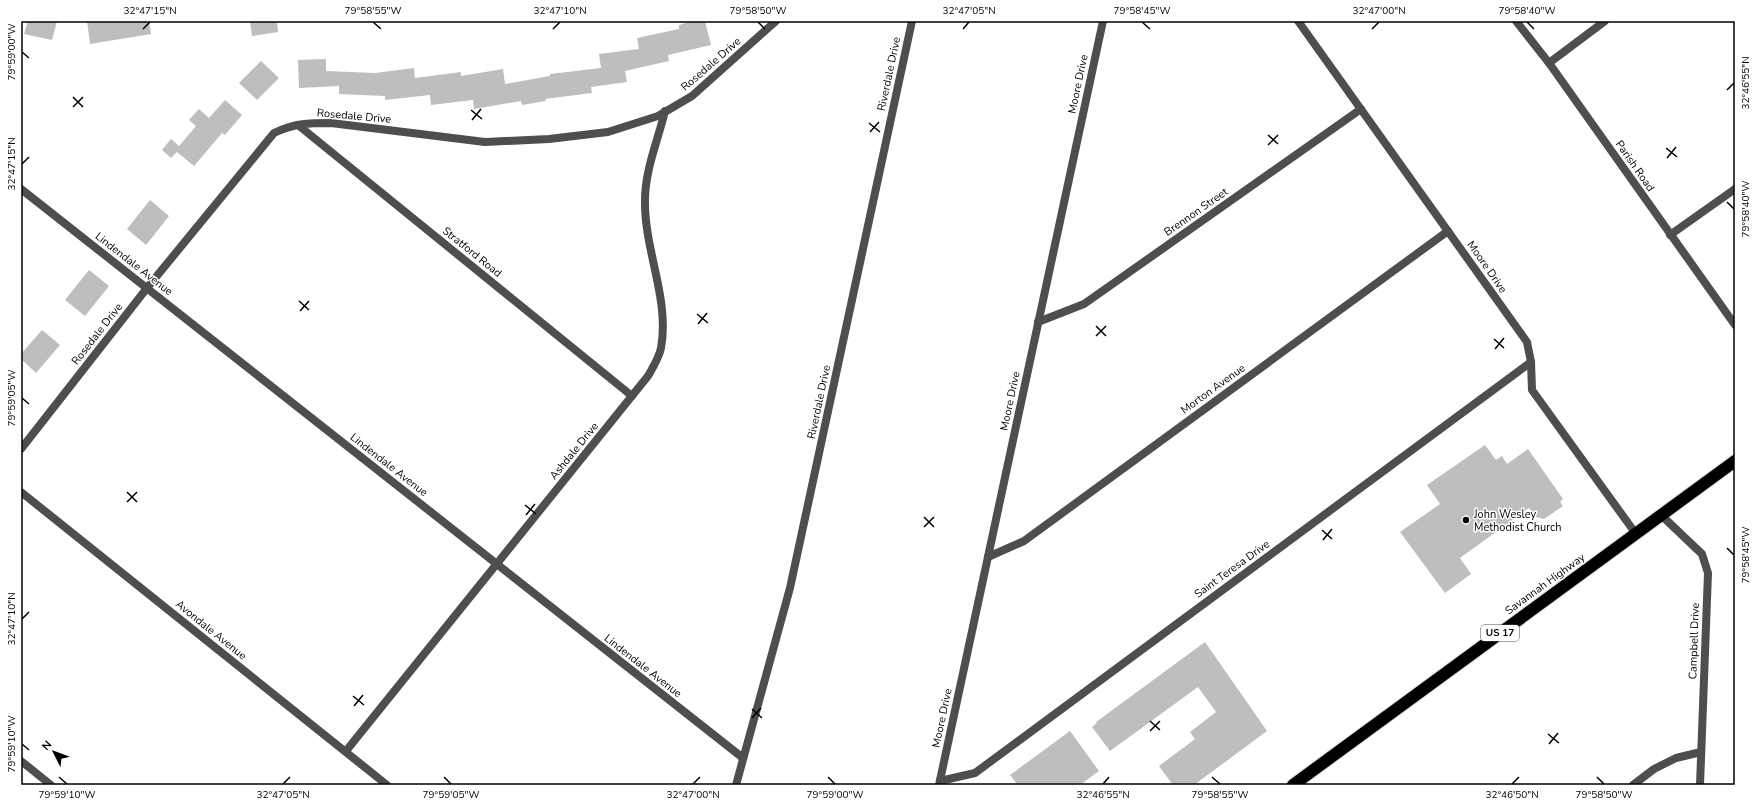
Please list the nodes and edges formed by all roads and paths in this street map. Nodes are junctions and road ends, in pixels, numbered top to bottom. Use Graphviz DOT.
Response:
graph roads {
  1 [pos="776,21"];
  2 [pos="912,21"];
  3 [pos="1103,21"];
  4 [pos="1298,21"];
  5 [pos="1516,21"];
  6 [pos="1605,21"];
  7 [pos="1549,63"];
  8 [pos="1361,109"];
  9 [pos="665,111"];
  10 [pos="298,125"];
  11 [pos="1735,188"];
  12 [pos="21,189"];
  13 [pos="1448,231"];
  14 [pos="1670,235"];
  15 [pos="147,288"];
  16 [pos="1038,322"];
  17 [pos="1735,325"];
  18 [pos="1531,362"];
  19 [pos="632,396"];
  20 [pos="21,449"];
  21 [pos="1735,461"];
  22 [pos="21,492"];
  23 [pos="1661,515"];
  24 [pos="1636,534"];
  25 [pos="988,557"];
  26 [pos="497,565"];
  27 [pos="346,751"];
  28 [pos="1701,752"];
  29 [pos="743,758"];
  30 [pos="21,761"];
  31 [pos="939,783"];
  32 [pos="51,785"];
  33 [pos="387,785"];
  34 [pos="736,785"];
  35 [pos="1293,785"];
  36 [pos="1633,785"];
  37 [pos="1700,785"];
  1 -- 9 [label="street, Rosedale Drive"];
  2 -- 29 [label="street, Riverdale Drive"];
  3 -- 16 [label="street, Moore Drive"];
  4 -- 8 [label="street, Moore Drive"];
  5 -- 7 [label="street, Parish Road"];
  6 -- 7 [label="street"];
  7 -- 14 [label="street, Parish Road"];
  8 -- 13 [label="street, Moore Drive"];
  8 -- 16 [label="street, Brennon Street"];
  9 -- 10 [label="street, Rosedale Drive"];
  9 -- 19 [label="street, Ashdale Drive"];
  10 -- 15 [label="street, Rosedale Drive"];
  10 -- 19 [label="street, Stratford Road"];
  11 -- 14 [label="street"];
  12 -- 15 [label="street, Lindendale Avenue"];
  13 -- 18 [label="street, Moore Drive"];
  13 -- 25 [label="street, Morton Avenue"];
  14 -- 17 [label="street, Parish Road"];
  15 -- 20 [label="street, Rosedale Drive"];
  15 -- 26 [label="street, Lindendale Avenue"];
  16 -- 25 [label="street, Moore Drive"];
  18 -- 24 [label="street, Moore Drive"];
  18 -- 31 [label="street, Saint Teresa Drive"];
  19 -- 26 [label="street, Ashdale Drive"];
  21 -- 23 [label="highway, Savannah Highway / US 17"];
  22 -- 27 [label="street, Avondale Avenue"];
  23 -- 24 [label="highway, Savannah Highway / US 17"];
  23 -- 28 [label="street, Campbell Drive"];
  24 -- 35 [label="highway, Savannah Highway / US 17"];
  25 -- 31 [label="street, Moore Drive"];
  26 -- 27 [label="street, Ashdale Drive"];
  26 -- 29 [label="street, Lindendale Avenue"];
  27 -- 33 [label="street, Avondale Avenue"];
  28 -- 36 [label="street"];
  28 -- 37 [label="street, Campbell Drive"];
  29 -- 34 [label="street, Riverdale Drive"];
  30 -- 32 [label="street"];
}
